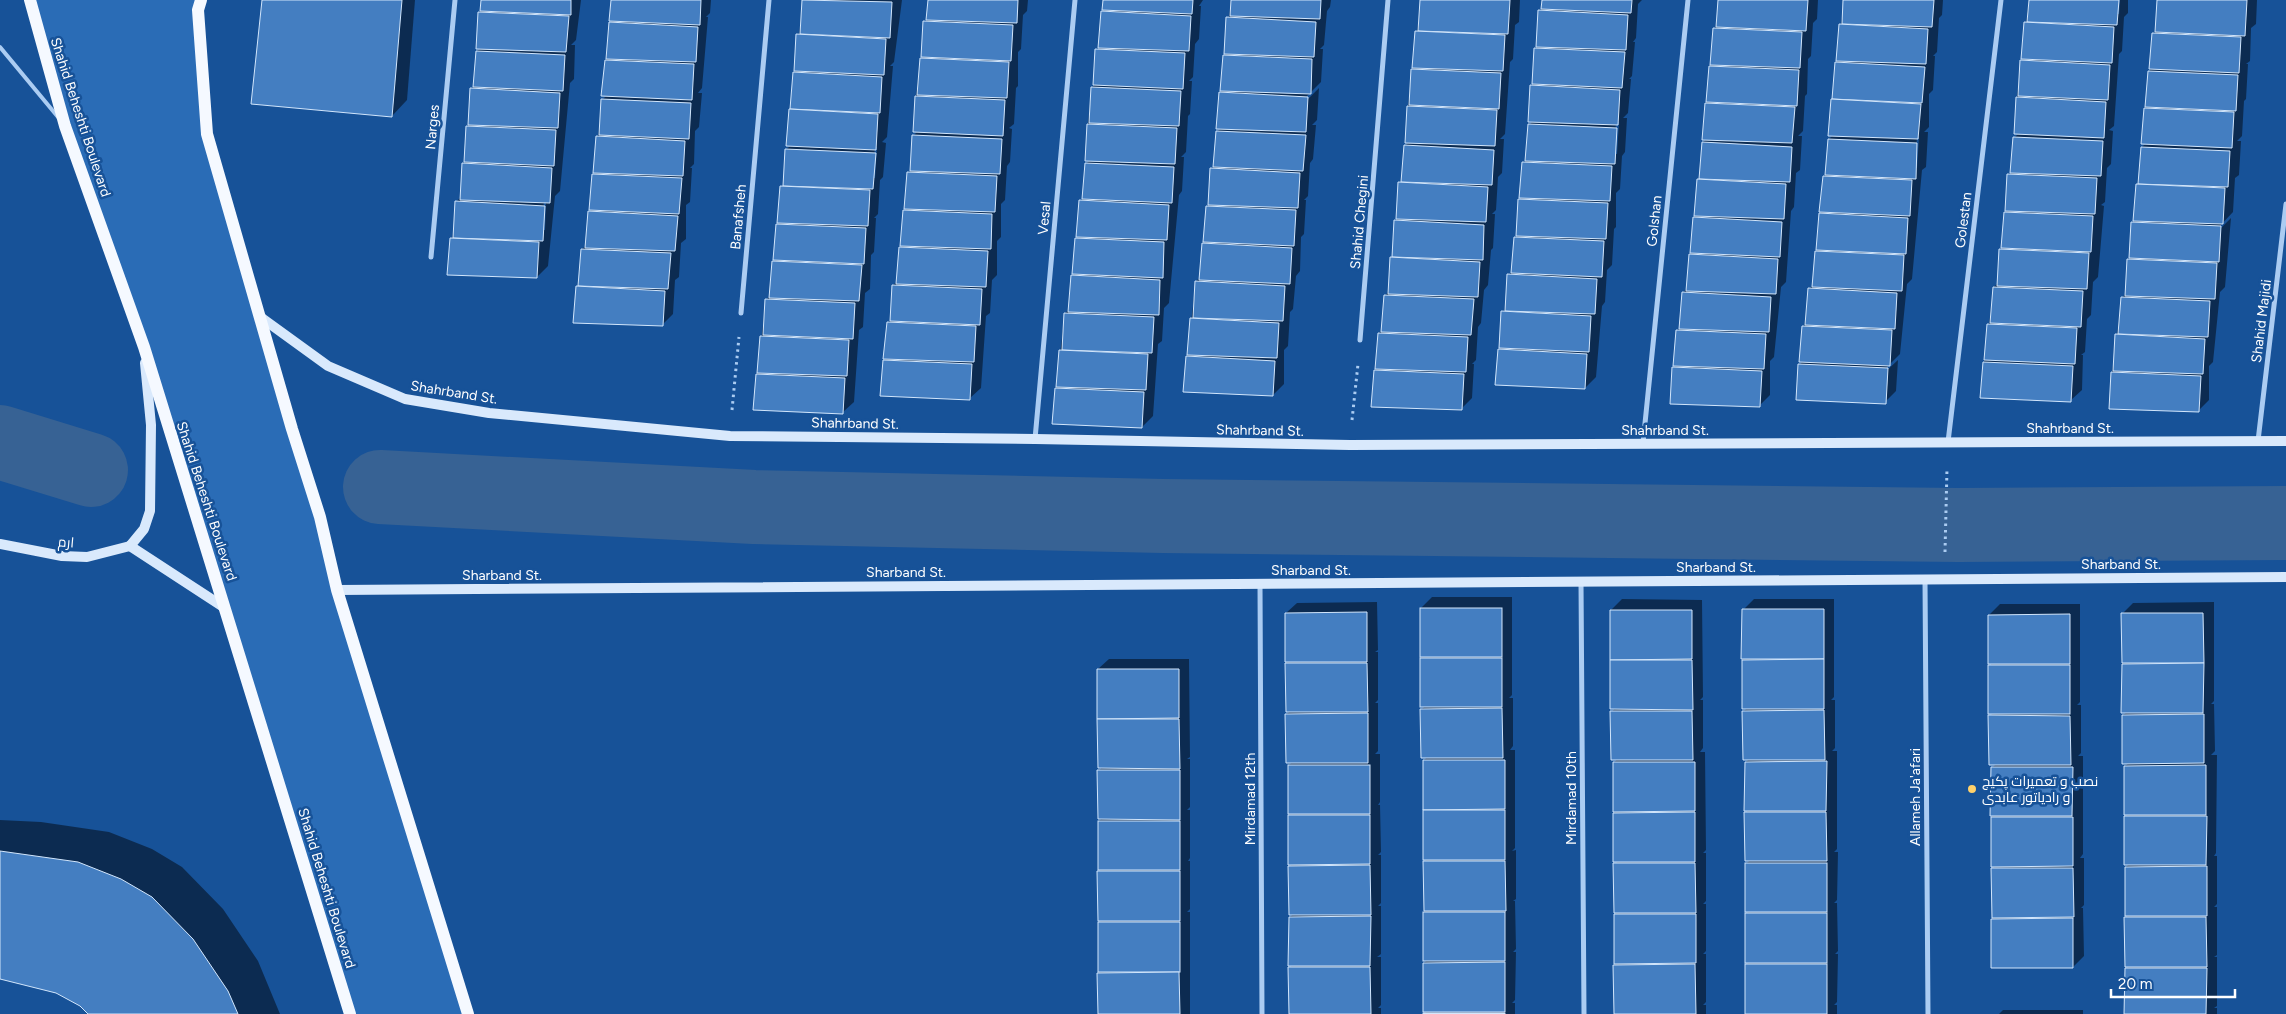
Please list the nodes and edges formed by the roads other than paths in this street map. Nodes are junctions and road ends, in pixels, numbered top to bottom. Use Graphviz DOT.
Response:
graph roads {
  1 [pos="41,0"];
  2 [pos="455,0"];
  3 [pos="769,0"];
  4 [pos="1075,0"];
  5 [pos="1388,0"];
  6 [pos="1688,0"];
  7 [pos="2001,0"];
  8 [pos="197,3"];
  9 [pos="31,5"];
  10 [pos="0,47"];
  11 [pos="66,126"];
  12 [pos="2286,204"];
  13 [pos="431,257"];
  14 [pos="741,313"];
  15 [pos="259,316"];
  16 [pos="1360,340"];
  17 [pos="144,347"];
  18 [pos="1034,438"];
  19 [pos="2258,441"];
  20 [pos="2286,441"];
  21 [pos="1948,442"];
  22 [pos="1643,444"];
  23 [pos="0,544"];
  24 [pos="130,546"];
  25 [pos="2286,577"];
  26 [pos="1926,579"];
  27 [pos="1581,582"];
  28 [pos="1260,584"];
  29 [pos="337,590"];
  30 [pos="225,608"];
  31 [pos="350,1014"];
  32 [pos="468,1014"];
  33 [pos="1262,1014"];
  34 [pos="1584,1014"];
  35 [pos="1928,1014"];
  1 -- 9 [label="main road"];
  2 -- 13 [label="street, Narges"];
  3 -- 14 [label="street, Banafsheh"];
  4 -- 18 [label="street, Vesal"];
  5 -- 16 [label="street, Shahid Chegini"];
  6 -- 22 [label="street, Golshan"];
  7 -- 21 [label="street, Golestan"];
  8 -- 15 [label="main road"];
  9 -- 11 [label="main road, Shahid Beheshti Boulevard"];
  10 -- 11 [label="lane"];
  11 -- 17 [label="main road, Shahid Beheshti Boulevard"];
  12 -- 19 [label="street, Shahid Majidi"];
  15 -- 18 [label="street, Shahrband St."];
  15 -- 29 [label="main road"];
  17 -- 24 [label="street"];
  17 -- 30 [label="main road, Shahid Beheshti Boulevard"];
  18 -- 22 [label="street, Shahrband St."];
  19 -- 20 [label="street, Shahrband St."];
  19 -- 21 [label="street, Shahrband St."];
  21 -- 22 [label="street, Shahrband St."];
  23 -- 24 [label="street, ارم"];
  24 -- 30 [label="street"];
  25 -- 26 [label="street, Sharband St."];
  26 -- 27 [label="street, Sharband St."];
  26 -- 35 [label="street, Allameh Ja'afari"];
  27 -- 28 [label="street, Sharband St."];
  27 -- 34 [label="street, Mirdamad 10th"];
  28 -- 29 [label="street, Sharband St."];
  28 -- 33 [label="street, Mirdamad 12th"];
  29 -- 32 [label="main road"];
  30 -- 31 [label="main road, Shahid Beheshti Boulevard"];
}
